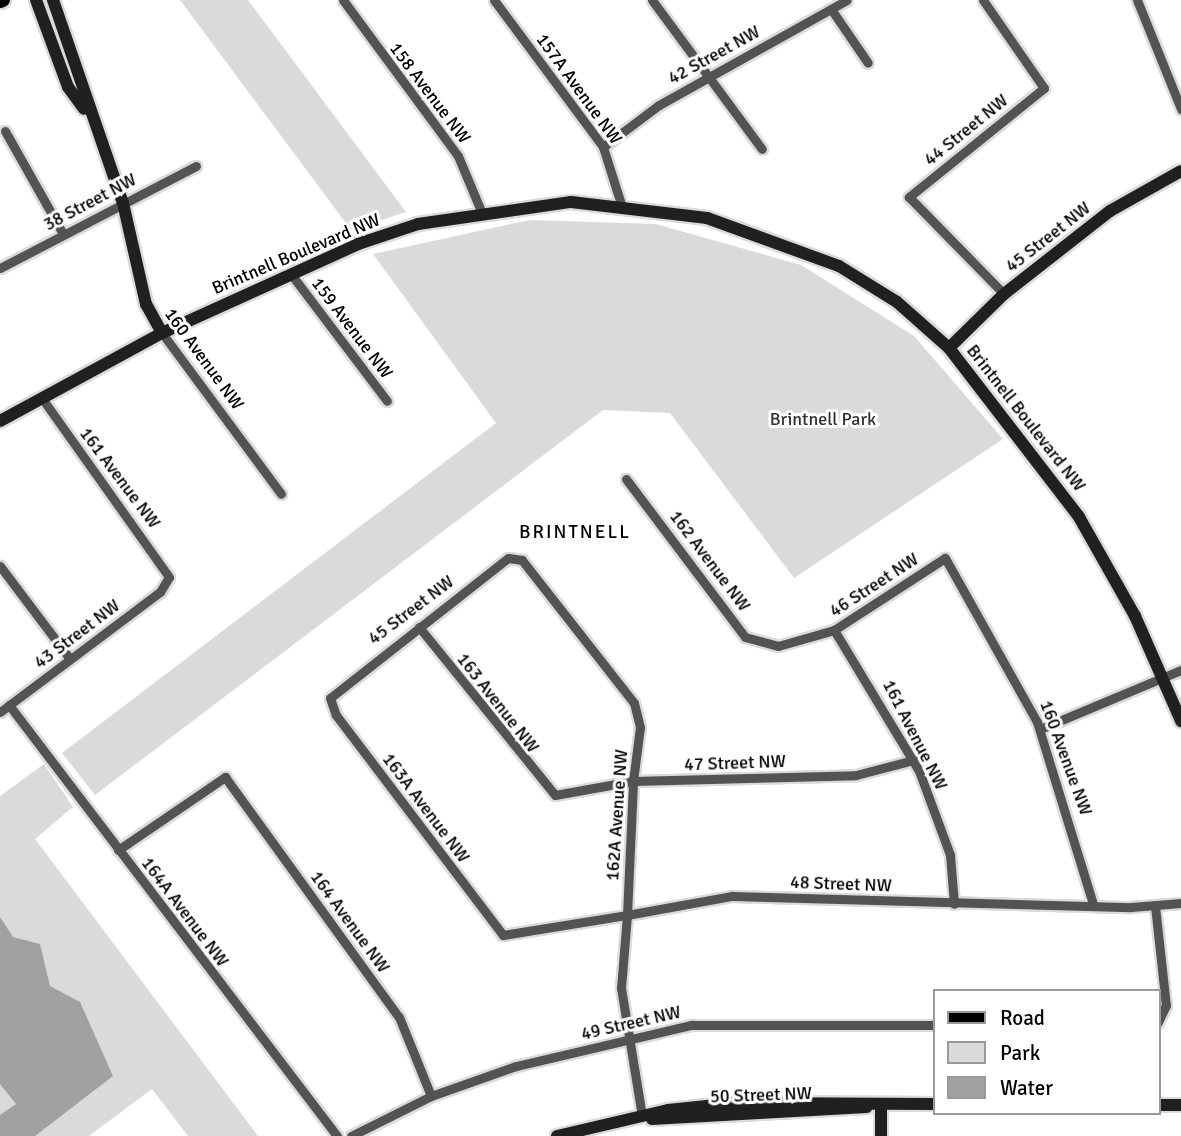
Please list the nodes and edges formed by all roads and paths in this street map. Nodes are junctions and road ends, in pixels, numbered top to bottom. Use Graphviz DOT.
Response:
graph roads {
  1 [pos="36,0"];
  2 [pos="53,0"];
  3 [pos="343,0"];
  4 [pos="494,0"];
  5 [pos="652,0"];
  6 [pos="847,0"];
  7 [pos="983,0"];
  8 [pos="1137,0"];
  9 [pos="831,9"];
  10 [pos="868,63"];
  11 [pos="708,76"];
  12 [pos="1178,85"];
  13 [pos="1181,109"];
  14 [pos="87,112"];
  15 [pos="5,131"];
  16 [pos="603,147"];
  17 [pos="762,149"];
  18 [pos="196,166"];
  19 [pos="1181,171"];
  20 [pos="123,203"];
  21 [pos="621,204"];
  22 [pos="481,211"];
  23 [pos="63,234"];
  24 [pos="0,268"];
  25 [pos="291,274"];
  26 [pos="1003,294"];
  27 [pos="162,333"];
  28 [pos="949,348"];
  29 [pos="42,398"];
  30 [pos="387,401"];
  31 [pos="0,421"];
  32 [pos="626,479"];
  33 [pos="281,494"];
  34 [pos="518,556"];
  35 [pos="945,558"];
  36 [pos="0,566"];
  37 [pos="169,578"];
  38 [pos="419,627"];
  39 [pos="834,631"];
  40 [pos="778,646"];
  41 [pos="70,659"];
  42 [pos="1181,670"];
  43 [pos="1164,677"];
  44 [pos="330,698"];
  45 [pos="9,705"];
  46 [pos="0,712"];
  47 [pos="1181,720"];
  48 [pos="1040,729"];
  49 [pos="914,760"];
  50 [pos="633,781"];
  51 [pos="555,795"];
  52 [pos="118,850"];
  53 [pos="1181,903"];
  54 [pos="954,904"];
  55 [pos="1093,904"];
  56 [pos="1155,906"];
  57 [pos="627,915"];
  58 [pos="503,935"];
  59 [pos="1160,1021"];
  60 [pos="932,1026"];
  61 [pos="627,1040"];
  62 [pos="431,1096"];
  63 [pos="932,1104"];
  64 [pos="881,1105"];
  65 [pos="1160,1105"];
  66 [pos="1181,1105"];
  67 [pos="642,1116"];
  68 [pos="337,1136"];
  69 [pos="351,1136"];
  70 [pos="557,1136"];
  71 [pos="881,1136"];
  1 -- 14 [label="street, 160 Avenue NW"];
  2 -- 14 [label="street, 160 Avenue NW"];
  3 -- 22 [label="street, 158 Avenue NW"];
  4 -- 16 [label="street, 157A Avenue NW"];
  5 -- 11 [label="street"];
  6 -- 9 [label="street, 42 Street NW"];
  7 -- 26 [label="street, 44 Street NW"];
  8 -- 12 [label="street"];
  9 -- 10 [label="street"];
  9 -- 11 [label="street, 42 Street NW"];
  11 -- 16 [label="street, 42 Street NW"];
  11 -- 17 [label="street"];
  12 -- 13 [label="street"];
  14 -- 20 [label="street, 160 Avenue NW"];
  15 -- 23 [label="street"];
  16 -- 21 [label="street, 157A Avenue NW"];
  18 -- 20 [label="street, 38 Street NW"];
  19 -- 26 [label="street, 45 Street NW"];
  20 -- 23 [label="street, 38 Street NW"];
  20 -- 27 [label="street, 160 Avenue NW"];
  21 -- 22 [label="street, Brintnell Boulevard NW"];
  21 -- 28 [label="street, Brintnell Boulevard NW"];
  22 -- 25 [label="street, Brintnell Boulevard NW"];
  23 -- 24 [label="street, 38 Street NW"];
  25 -- 27 [label="street, Brintnell Boulevard NW"];
  25 -- 30 [label="street, 159 Avenue NW"];
  26 -- 28 [label="street, 45 Street NW"];
  27 -- 29 [label="street, Brintnell Boulevard NW"];
  27 -- 33 [label="street, 160 Avenue NW"];
  28 -- 43 [label="street, Brintnell Boulevard NW"];
  29 -- 31 [label="street, Brintnell Boulevard NW"];
  29 -- 37 [label="street, 161 Avenue NW"];
  32 -- 40 [label="street, 162 Avenue NW"];
  34 -- 38 [label="street, 45 Street NW"];
  34 -- 50 [label="street, 162A Avenue NW"];
  35 -- 39 [label="street, 46 Street NW"];
  35 -- 48 [label="street, 160 Avenue NW"];
  36 -- 41 [label="street"];
  37 -- 41 [label="street, 43 Street NW"];
  38 -- 44 [label="street, 45 Street NW"];
  38 -- 51 [label="street, 163 Avenue NW"];
  39 -- 40 [label="street, 46 Street NW"];
  39 -- 49 [label="street, 161 Avenue NW"];
  41 -- 45 [label="street, 43 Street NW"];
  42 -- 43 [label="street"];
  43 -- 47 [label="street, Brintnell Boulevard NW"];
  43 -- 48 [label="street"];
  44 -- 58 [label="street, 163A Avenue NW"];
  45 -- 46 [label="street, 43 Street NW"];
  45 -- 52 [label="street, 164A Avenue NW"];
  48 -- 55 [label="street, 160 Avenue NW"];
  49 -- 50 [label="street, 47 Street NW"];
  49 -- 54 [label="street, 161 Avenue NW"];
  50 -- 51 [label="street, 47 Street NW"];
  50 -- 57 [label="street, 162A Avenue NW"];
  52 -- 62 [label="street, 164 Avenue NW"];
  52 -- 68 [label="street, 164A Avenue NW"];
  53 -- 56 [label="street, 48 Street NW"];
  54 -- 55 [label="street, 48 Street NW"];
  54 -- 57 [label="street, 48 Street NW"];
  55 -- 56 [label="street, 48 Street NW"];
  56 -- 59 [label="street"];
  57 -- 58 [label="street, 48 Street NW"];
  57 -- 61 [label="street, 162A Avenue NW"];
  60 -- 61 [label="street, 49 Street NW"];
  61 -- 62 [label="street, 49 Street NW"];
  61 -- 67 [label="street, 162A Avenue NW"];
  62 -- 69 [label="street, 49 Street NW"];
  63 -- 64 [label="street, 50 Street NW"];
  64 -- 67 [label="street, 50 Street NW"];
  64 -- 71 [label="street"];
  65 -- 66 [label="street"];
  67 -- 70 [label="street, 50 Street NW"];
}
